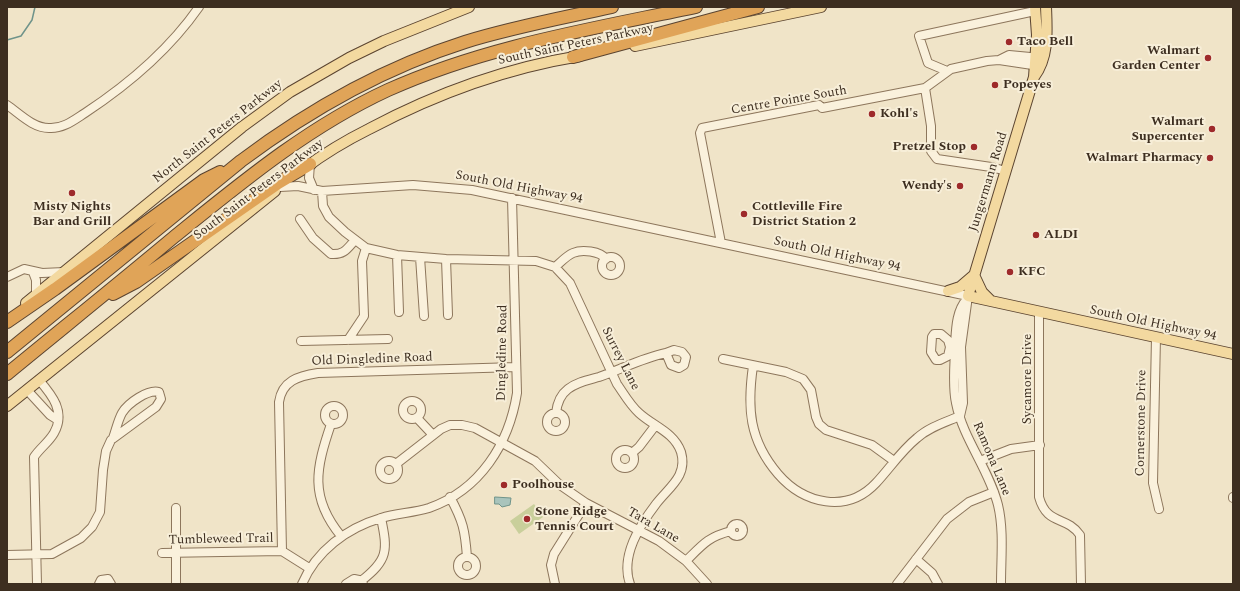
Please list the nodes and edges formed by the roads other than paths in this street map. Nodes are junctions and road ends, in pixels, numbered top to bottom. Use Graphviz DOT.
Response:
graph roads {
  1 [pos="199,7"];
  2 [pos="469,7"];
  3 [pos="584,7"];
  4 [pos="612,7"];
  5 [pos="696,7"];
  6 [pos="758,7"];
  7 [pos="822,7"];
  8 [pos="1046,7"];
  9 [pos="1035,9"];
  10 [pos="550,20"];
  11 [pos="573,57"];
  12 [pos="1039,62"];
  13 [pos="947,71"];
  14 [pos="925,88"];
  15 [pos="7,105"];
  16 [pos="240,161"];
  17 [pos="310,164"];
  18 [pos="1006,171"];
  19 [pos="280,187"];
  20 [pos="318,190"];
  21 [pos="512,198"];
  22 [pos="300,219"];
  23 [pos="355,240"];
  24 [pos="721,243"];
  25 [pos="366,248"];
  26 [pos="396,255"];
  27 [pos="420,257"];
  28 [pos="446,259"];
  29 [pos="606,259"];
  30 [pos="513,261"];
  31 [pos="555,267"];
  32 [pos="33,272"];
  33 [pos="64,272"];
  34 [pos="974,275"];
  35 [pos="7,277"];
  36 [pos="948,291"];
  37 [pos="36,295"];
  38 [pos="968,297"];
  39 [pos="990,301"];
  40 [pos="90,306"];
  41 [pos="399,312"];
  42 [pos="1039,313"];
  43 [pos="448,315"];
  44 [pos="424,316"];
  45 [pos="7,318"];
  46 [pos="7,322"];
  47 [pos="1156,337"];
  48 [pos="388,339"];
  49 [pos="348,340"];
  50 [pos="301,341"];
  51 [pos="7,352"];
  52 [pos="666,353"];
  53 [pos="1233,354"];
  54 [pos="722,359"];
  55 [pos="753,366"];
  56 [pos="516,367"];
  57 [pos="612,372"];
  58 [pos="7,374"];
  59 [pos="39,380"];
  60 [pos="27,390"];
  61 [pos="7,406"];
  62 [pos="556,413"];
  63 [pos="960,416"];
  64 [pos="417,418"];
  65 [pos="58,420"];
  66 [pos="331,424"];
  67 [pos="655,426"];
  68 [pos="433,435"];
  69 [pos="113,438"];
  70 [pos="502,443"];
  71 [pos="1040,445"];
  72 [pos="632,453"];
  73 [pos="894,461"];
  74 [pos="980,461"];
  75 [pos="396,464"];
  76 [pos="994,492"];
  77 [pos="450,497"];
  78 [pos="586,503"];
  79 [pos="176,508"];
  80 [pos="1159,508"];
  81 [pos="381,518"];
  82 [pos="640,531"];
  83 [pos="731,531"];
  84 [pos="341,536"];
  85 [pos="282,551"];
  86 [pos="162,553"];
  87 [pos="175,553"];
  88 [pos="37,555"];
  89 [pos="7,556"];
  90 [pos="467,558"];
  91 [pos="916,559"];
  92 [pos="686,561"];
  93 [pos="309,568"];
  94 [pos="362,583"];
  95 [pos="37,584"];
  96 [pos="99,584"];
  97 [pos="111,584"];
  98 [pos="176,584"];
  99 [pos="302,584"];
  100 [pos="346,584"];
  101 [pos="554,584"];
  102 [pos="630,584"];
  103 [pos="707,584"];
  104 [pos="897,584"];
  105 [pos="938,584"];
  106 [pos="1001,584"];
  107 [pos="1081,584"];
  1 -- 15 [label="street"];
  2 -- 33 [label="main road, North Saint Peters Parkway"];
  3 -- 10 [label="highway"];
  4 -- 10 [label="highway"];
  5 -- 40 [label="highway"];
  6 -- 11 [label="highway"];
  7 -- 11 [label="main road, South Saint Peters Parkway"];
  8 -- 12 [label="main road, Jungermann Road"];
  9 -- 12 [label="main road, Jungermann Road"];
  9 -- 13 [label="street"];
  10 -- 16 [label="highway"];
  11 -- 17 [label="main road, South Saint Peters Parkway"];
  12 -- 13 [label="street, Centre Pointe South"];
  12 -- 18 [label="main road, Jungermann Road"];
  13 -- 14 [label="street, Centre Pointe South"];
  14 -- 18 [label="street"];
  14 -- 24 [label="street, Centre Pointe South"];
  16 -- 46 [label="highway"];
  16 -- 51 [label="highway"];
  17 -- 19 [label="main road, South Saint Peters Parkway"];
  17 -- 20 [label="street"];
  17 -- 40 [label="highway"];
  18 -- 34 [label="main road, Jungermann Road"];
  19 -- 20 [label="street, South Old Highway 94"];
  19 -- 59 [label="main road, South Saint Peters Parkway"];
  20 -- 21 [label="street, South Old Highway 94"];
  20 -- 23 [label="street"];
  21 -- 24 [label="street, South Old Highway 94"];
  21 -- 30 [label="street, Dingledine Road"];
  22 -- 23 [label="street"];
  23 -- 25 [label="street"];
  24 -- 36 [label="street, South Old Highway 94"];
  25 -- 26 [label="street"];
  25 -- 49 [label="street"];
  26 -- 27 [label="street"];
  26 -- 41 [label="street"];
  27 -- 28 [label="street"];
  27 -- 44 [label="street"];
  28 -- 30 [label="street"];
  28 -- 43 [label="street"];
  29 -- 31 [label="street"];
  30 -- 31 [label="street"];
  30 -- 56 [label="street, Dingledine Road"];
  31 -- 57 [label="street, Surrey Lane"];
  32 -- 33 [label="street"];
  32 -- 35 [label="street"];
  32 -- 37 [label="street"];
  33 -- 37 [label="main road, North Saint Peters Parkway"];
  34 -- 36 [label="main road"];
  34 -- 38 [label="main road, Jungermann Road"];
  34 -- 39 [label="main road"];
  36 -- 38 [label="street, South Old Highway 94"];
  37 -- 45 [label="main road, North Saint Peters Parkway"];
  38 -- 39 [label="main road, South Old Highway 94"];
  38 -- 63 [label="street, Ramona Lane"];
  39 -- 42 [label="main road, South Old Highway 94"];
  40 -- 58 [label="highway"];
  42 -- 47 [label="main road, South Old Highway 94"];
  42 -- 71 [label="street, Sycamore Drive"];
  47 -- 53 [label="main road, South Old Highway 94"];
  47 -- 80 [label="street, Cornerstone Drive"];
  48 -- 49 [label="street"];
  49 -- 50 [label="street"];
  52 -- 57 [label="street"];
  54 -- 55 [label="street"];
  55 -- 73 [label="street"];
  55 -- 73 [label="street"];
  56 -- 70 [label="street, Dingledine Road"];
  56 -- 85 [label="street, Old Dingledine Road"];
  57 -- 62 [label="street"];
  57 -- 67 [label="street, Surrey Lane"];
  59 -- 60 [label="main road, South Saint Peters Parkway"];
  59 -- 65 [label="street"];
  60 -- 61 [label="main road, South Saint Peters Parkway"];
  60 -- 65 [label="street"];
  63 -- 73 [label="street"];
  63 -- 74 [label="street, Ramona Lane"];
  64 -- 68 [label="street"];
  65 -- 88 [label="street"];
  66 -- 84 [label="street"];
  67 -- 72 [label="street"];
  67 -- 82 [label="street, Surrey Lane"];
  68 -- 70 [label="street, Tara Lane"];
  68 -- 75 [label="street, Tara Lane"];
  69 -- 69 [label="street"];
  69 -- 88 [label="street"];
  70 -- 77 [label="street, Dingledine Road"];
  70 -- 78 [label="street, Tara Lane"];
  71 -- 74 [label="street"];
  71 -- 107 [label="street, Sycamore Drive"];
  74 -- 76 [label="street, Ramona Lane"];
  76 -- 91 [label="street"];
  76 -- 106 [label="street, Ramona Lane"];
  77 -- 81 [label="street, Dingledine Road"];
  77 -- 90 [label="street"];
  78 -- 82 [label="street, Tara Lane"];
  78 -- 101 [label="street"];
  79 -- 87 [label="street"];
  81 -- 84 [label="street, Dingledine Road"];
  81 -- 94 [label="street"];
  82 -- 92 [label="street, Tara Lane"];
  82 -- 102 [label="street, Surrey Lane"];
  83 -- 92 [label="street"];
  84 -- 93 [label="street, Dingledine Road"];
  85 -- 87 [label="street, Tumbleweed Trail"];
  85 -- 93 [label="street"];
  86 -- 87 [label="street, Tumbleweed Trail"];
  87 -- 98 [label="street"];
  88 -- 89 [label="street"];
  88 -- 95 [label="street"];
  91 -- 104 [label="street"];
  91 -- 105 [label="street"];
  92 -- 103 [label="street, Tara Lane"];
  93 -- 99 [label="street, Dingledine Road"];
  94 -- 100 [label="street"];
  96 -- 97 [label="street"];
}
